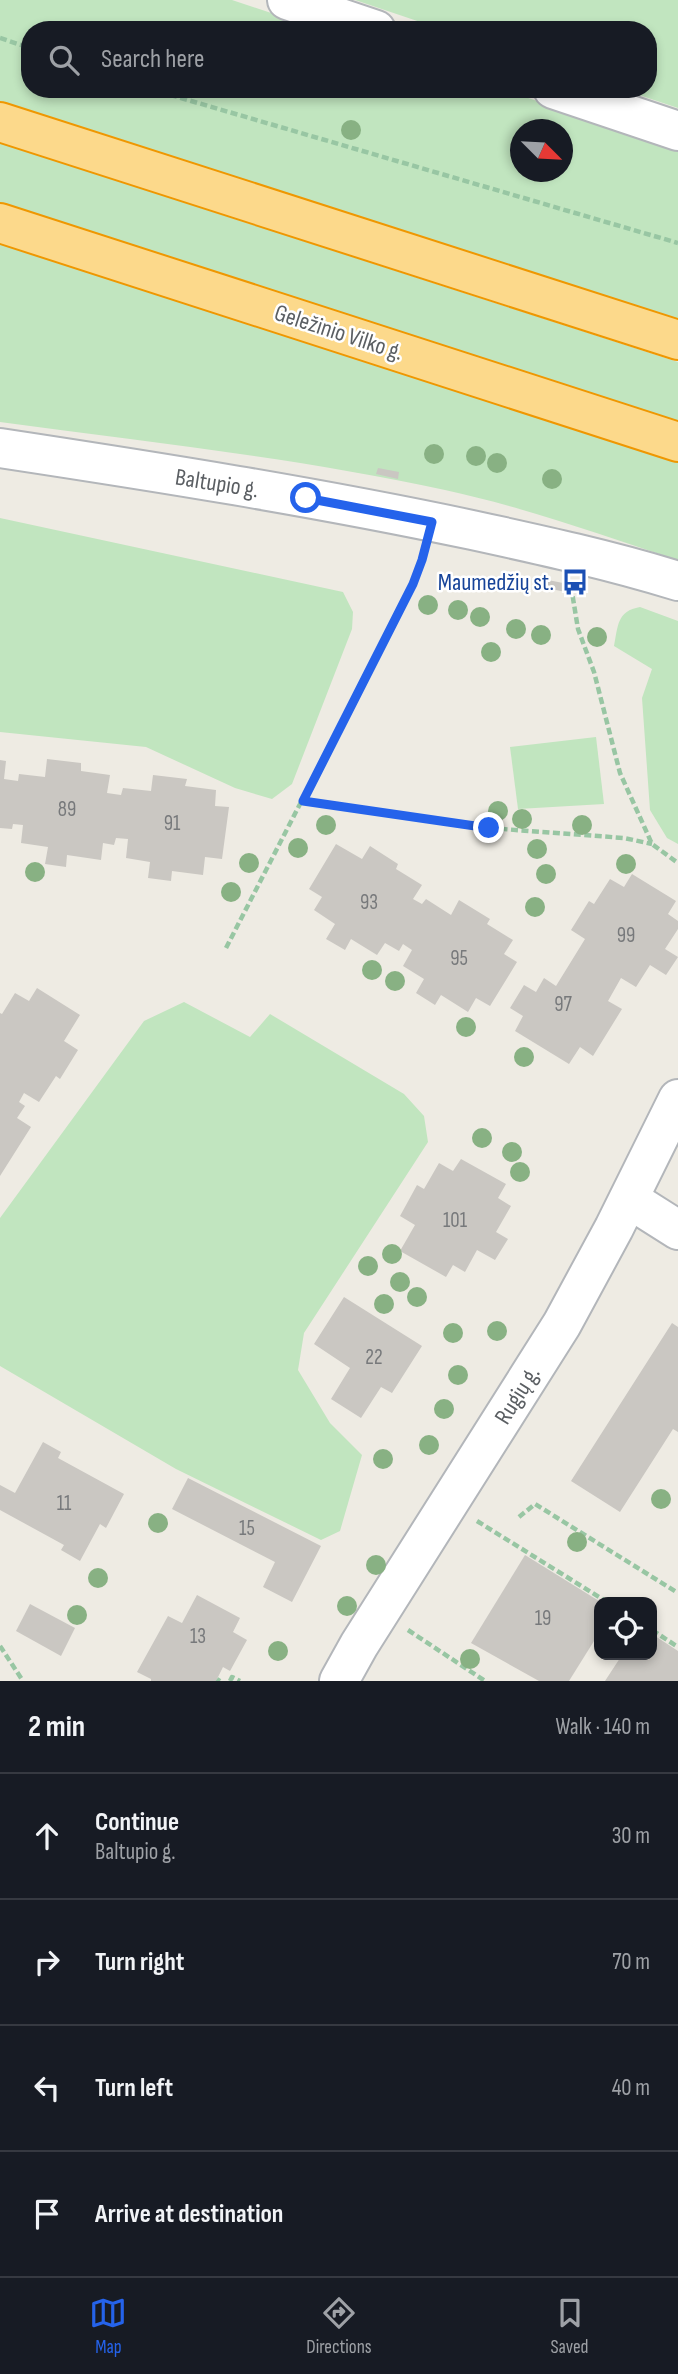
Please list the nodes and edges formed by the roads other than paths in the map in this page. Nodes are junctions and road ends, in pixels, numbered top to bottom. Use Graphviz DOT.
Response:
graph roads {
  1 [pos="287,0"];
  2 [pos="349,21"];
  3 [pos="580,98"];
  4 [pos="0,122"];
  5 [pos="678,131"];
  6 [pos="0,223"];
  7 [pos="678,340"];
  8 [pos="678,442"];
  9 [pos="0,448"];
  10 [pos="678,581"];
  11 [pos="678,1099"];
  12 [pos="629,1199"];
  13 [pos="678,1230"];
  14 [pos="339,1681"];
  1 -- 2 [label="street"];
  3 -- 5 [label="street"];
  4 -- 7 [label="highway"];
  6 -- 8 [label="highway, Geležinio Vilko g."];
  9 -- 10 [label="street, Baltupio g."];
  11 -- 12 [label="street, Rugių g."];
  12 -- 13 [label="street"];
  12 -- 14 [label="street, Rugių g."];
}
